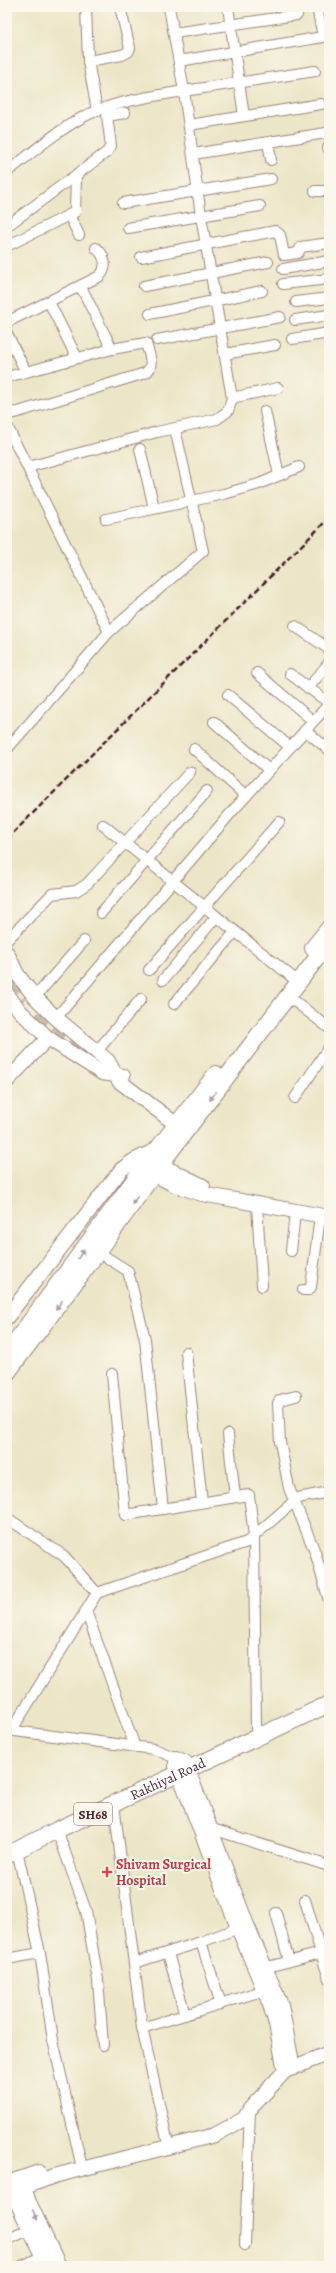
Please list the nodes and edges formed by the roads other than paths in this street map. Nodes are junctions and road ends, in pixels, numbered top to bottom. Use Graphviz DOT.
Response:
graph roads {
  1 [pos="86,7"];
  2 [pos="120,7"];
  3 [pos="169,7"];
  4 [pos="228,7"];
  5 [pos="317,7"];
  6 [pos="297,15"];
  7 [pos="231,25"];
  8 [pos="174,33"];
  9 [pos="326,37"];
  10 [pos="236,51"];
  11 [pos="179,60"];
  12 [pos="88,61"];
  13 [pos="315,71"];
  14 [pos="240,82"];
  15 [pos="184,91"];
  16 [pos="321,104"];
  17 [pos="97,111"];
  18 [pos="125,113"];
  19 [pos="244,116"];
  20 [pos="189,125"];
  21 [pos="326,133"];
  22 [pos="268,142"];
  23 [pos="193,154"];
  24 [pos="271,160"];
  25 [pos="7,172"];
  26 [pos="76,177"];
  27 [pos="271,180"];
  28 [pos="198,191"];
  29 [pos="315,191"];
  30 [pos="329,191"];
  31 [pos="123,203"];
  32 [pos="260,206"];
  33 [pos="68,215"];
  34 [pos="201,216"];
  35 [pos="7,226"];
  36 [pos="128,228"];
  37 [pos="79,235"];
  38 [pos="329,243"];
  39 [pos="206,244"];
  40 [pos="7,246"];
  41 [pos="96,248"];
  42 [pos="141,257"];
  43 [pos="329,261"];
  44 [pos="268,262"];
  45 [pos="283,269"];
  46 [pos="211,273"];
  47 [pos="329,279"];
  48 [pos="283,284"];
  49 [pos="81,286"];
  50 [pos="144,286"];
  51 [pos="262,291"];
  52 [pos="329,298"];
  53 [pos="216,299"];
  54 [pos="49,302"];
  55 [pos="296,302"];
  56 [pos="150,314"];
  57 [pos="329,315"];
  58 [pos="280,317"];
  59 [pos="295,320"];
  60 [pos="7,322"];
  61 [pos="220,327"];
  62 [pos="7,334"];
  63 [pos="329,334"];
  64 [pos="292,339"];
  65 [pos="157,340"];
  66 [pos="275,345"];
  67 [pos="112,349"];
  68 [pos="225,354"];
  69 [pos="77,358"];
  70 [pos="26,372"];
  71 [pos="7,377"];
  72 [pos="278,388"];
  73 [pos="232,398"];
  74 [pos="7,410"];
  75 [pos="265,411"];
  76 [pos="7,426"];
  77 [pos="175,429"];
  78 [pos="140,449"];
  79 [pos="28,467"];
  80 [pos="299,467"];
  81 [pos="279,475"];
  82 [pos="191,500"];
  83 [pos="154,508"];
  84 [pos="106,519"];
  85 [pos="295,626"];
  86 [pos="109,632"];
  87 [pos="329,649"];
  88 [pos="329,663"];
  89 [pos="257,673"];
  90 [pos="290,674"];
  91 [pos="308,688"];
  92 [pos="228,695"];
  93 [pos="329,703"];
  94 [pos="313,721"];
  95 [pos="214,722"];
  96 [pos="305,730"];
  97 [pos="290,747"];
  98 [pos="7,750"];
  99 [pos="194,750"];
  100 [pos="329,750"];
  101 [pos="269,770"];
  102 [pos="190,772"];
  103 [pos="207,791"];
  104 [pos="246,796"];
  105 [pos="279,822"];
  106 [pos="103,825"];
  107 [pos="125,843"];
  108 [pos="147,862"];
  109 [pos="172,882"];
  110 [pos="204,907"];
  111 [pos="101,913"];
  112 [pos="216,917"];
  113 [pos="329,928"];
  114 [pos="236,932"];
  115 [pos="7,940"];
  116 [pos="84,940"];
  117 [pos="328,944"];
  118 [pos="7,953"];
  119 [pos="149,970"];
  120 [pos="292,977"];
  121 [pos="163,980"];
  122 [pos="7,994"];
  123 [pos="288,996"];
  124 [pos="35,997"];
  125 [pos="141,999"];
  126 [pos="174,1004"];
  127 [pos="56,1018"];
  128 [pos="329,1028"];
  129 [pos="45,1035"];
  130 [pos="329,1047"];
  131 [pos="96,1056"];
  132 [pos="7,1069"];
  133 [pos="116,1074"];
  134 [pos="7,1081"];
  135 [pos="295,1098"];
  136 [pos="183,1124"];
  137 [pos="153,1163"];
  138 [pos="257,1205"];
  139 [pos="295,1212"];
  140 [pos="326,1214"];
  141 [pos="290,1251"];
  142 [pos="98,1252"];
  143 [pos="262,1286"];
  144 [pos="303,1290"];
  145 [pos="7,1317"];
  146 [pos="186,1352"];
  147 [pos="7,1353"];
  148 [pos="7,1374"];
  149 [pos="112,1374"];
  150 [pos="296,1396"];
  151 [pos="228,1434"];
  152 [pos="329,1492"];
  153 [pos="235,1497"];
  154 [pos="295,1500"];
  155 [pos="202,1502"];
  156 [pos="163,1509"];
  157 [pos="7,1518"];
  158 [pos="254,1536"];
  159 [pos="97,1594"];
  160 [pos="329,1602"];
  161 [pos="86,1611"];
  162 [pos="329,1697"];
  163 [pos="329,1704"];
  164 [pos="256,1730"];
  165 [pos="9,1731"];
  166 [pos="135,1746"];
  167 [pos="181,1766"];
  168 [pos="114,1804"];
  169 [pos="205,1827"];
  170 [pos="57,1830"];
  171 [pos="10,1850"];
  172 [pos="329,1866"];
  173 [pos="305,1900"];
  174 [pos="276,1913"];
  175 [pos="242,1926"];
  176 [pos="201,1942"];
  177 [pos="40,1953"];
  178 [pos="168,1953"];
  179 [pos="321,1953"];
  180 [pos="7,1959"];
  181 [pos="289,1961"];
  182 [pos="134,1963"];
  183 [pos="260,1969"];
  184 [pos="329,1979"];
  185 [pos="264,1990"];
  186 [pos="221,2004"];
  187 [pos="185,2015"];
  188 [pos="142,2028"];
  189 [pos="103,2045"];
  190 [pos="329,2053"];
  191 [pos="289,2069"];
  192 [pos="250,2109"];
  193 [pos="168,2139"];
  194 [pos="80,2164"];
  195 [pos="7,2178"];
  196 [pos="23,2183"];
  197 [pos="8,2188"];
  198 [pos="30,2229"];
  199 [pos="7,2240"];
  200 [pos="245,2245"];
  201 [pos="45,2261"];
  202 [pos="22,2266"];
  203 [pos="59,2266"];
  1 -- 12 [label="street"];
  2 -- 12 [label="street"];
  3 -- 8 [label="street"];
  4 -- 7 [label="street"];
  5 -- 9 [label="street"];
  6 -- 7 [label="street"];
  7 -- 8 [label="street"];
  7 -- 10 [label="street"];
  8 -- 11 [label="street"];
  9 -- 10 [label="street"];
  10 -- 11 [label="street"];
  10 -- 14 [label="street"];
  11 -- 15 [label="street"];
  12 -- 17 [label="street"];
  13 -- 14 [label="street"];
  14 -- 15 [label="street"];
  14 -- 19 [label="street"];
  15 -- 17 [label="street"];
  15 -- 20 [label="street"];
  16 -- 19 [label="street"];
  17 -- 25 [label="street"];
  18 -- 26 [label="street"];
  19 -- 20 [label="street"];
  20 -- 23 [label="street"];
  21 -- 22 [label="street"];
  22 -- 23 [label="street"];
  22 -- 24 [label="street"];
  23 -- 28 [label="street"];
  26 -- 33 [label="street"];
  26 -- 35 [label="street"];
  27 -- 28 [label="street"];
  28 -- 31 [label="street"];
  28 -- 34 [label="street"];
  29 -- 30 [label="street"];
  32 -- 34 [label="street"];
  33 -- 37 [label="street"];
  33 -- 40 [label="street"];
  34 -- 36 [label="street"];
  34 -- 39 [label="street"];
  38 -- 39 [label="street"];
  39 -- 42 [label="street"];
  39 -- 46 [label="street"];
  41 -- 49 [label="street"];
  43 -- 45 [label="street"];
  44 -- 46 [label="street"];
  46 -- 50 [label="street"];
  46 -- 53 [label="street"];
  47 -- 48 [label="street"];
  49 -- 54 [label="street"];
  49 -- 67 [label="street"];
  51 -- 53 [label="street"];
  52 -- 55 [label="street"];
  53 -- 56 [label="street"];
  53 -- 61 [label="street"];
  54 -- 60 [label="street"];
  54 -- 69 [label="street"];
  57 -- 59 [label="street"];
  58 -- 61 [label="street"];
  61 -- 65 [label="street"];
  61 -- 68 [label="street"];
  62 -- 70 [label="street"];
  63 -- 64 [label="street"];
  66 -- 68 [label="street"];
  67 -- 69 [label="street"];
  67 -- 74 [label="street"];
  68 -- 73 [label="street"];
  69 -- 70 [label="street"];
  70 -- 71 [label="street"];
  72 -- 73 [label="street"];
  73 -- 77 [label="street"];
  75 -- 81 [label="street"];
  76 -- 79 [label="street"];
  77 -- 79 [label="street"];
  77 -- 82 [label="street"];
  78 -- 83 [label="street"];
  79 -- 86 [label="street"];
  80 -- 81 [label="street"];
  81 -- 82 [label="street"];
  82 -- 83 [label="street"];
  82 -- 86 [label="street"];
  83 -- 84 [label="street"];
  85 -- 87 [label="street"];
  86 -- 98 [label="street"];
  88 -- 91 [label="street"];
  89 -- 94 [label="street"];
  90 -- 91 [label="street"];
  91 -- 93 [label="street"];
  92 -- 97 [label="street"];
  93 -- 94 [label="street"];
  94 -- 96 [label="street"];
  95 -- 101 [label="street"];
  96 -- 97 [label="street"];
  96 -- 100 [label="street"];
  97 -- 101 [label="street"];
  99 -- 104 [label="street"];
  101 -- 104 [label="street"];
  102 -- 107 [label="street"];
  103 -- 108 [label="street"];
  104 -- 109 [label="street"];
  105 -- 110 [label="street"];
  106 -- 107 [label="street"];
  107 -- 108 [label="street"];
  107 -- 115 [label="street"];
  108 -- 109 [label="street"];
  108 -- 111 [label="street"];
  109 -- 110 [label="street"];
  109 -- 127 [label="street"];
  110 -- 112 [label="street"];
  110 -- 119 [label="street"];
  112 -- 114 [label="street"];
  112 -- 121 [label="street"];
  113 -- 120 [label="main road"];
  114 -- 120 [label="street"];
  114 -- 126 [label="street"];
  116 -- 124 [label="street"];
  117 -- 123 [label="main road"];
  118 -- 124 [label="street"];
  120 -- 136 [label="main road"];
  122 -- 129 [label="street"];
  123 -- 128 [label="street"];
  123 -- 136 [label="main road, one-way"];
  124 -- 127 [label="street"];
  125 -- 131 [label="street"];
  127 -- 131 [label="street"];
  129 -- 132 [label="street"];
  129 -- 133 [label="street"];
  129 -- 134 [label="street"];
  130 -- 135 [label="street"];
  131 -- 133 [label="street"];
  133 -- 136 [label="street"];
  136 -- 137 [label="main road"];
  137 -- 138 [label="street"];
  137 -- 140 [label="street"];
  137 -- 142 [label="main road, one-way"];
  137 -- 145 [label="street"];
  147 -- 137 [label="main road, one-way"];
  138 -- 139 [label="street"];
  138 -- 143 [label="street"];
  139 -- 140 [label="street"];
  139 -- 141 [label="street"];
  140 -- 144 [label="street"];
  142 -- 148 [label="main road, one-way"];
  142 -- 156 [label="street"];
  146 -- 155 [label="street"];
  149 -- 156 [label="street"];
  150 -- 154 [label="street"];
  151 -- 153 [label="street"];
  152 -- 154 [label="street"];
  153 -- 155 [label="street"];
  153 -- 158 [label="street"];
  154 -- 158 [label="street"];
  154 -- 160 [label="street"];
  155 -- 156 [label="street"];
  157 -- 159 [label="street"];
  158 -- 159 [label="street"];
  158 -- 164 [label="street"];
  159 -- 161 [label="street"];
  161 -- 165 [label="street"];
  161 -- 166 [label="street"];
  162 -- 164 [label="main road, SH68"];
  163 -- 167 [label="main road, Rakhiyal Road / SH68"];
  164 -- 167 [label="main road, SH68"];
  165 -- 166 [label="street"];
  166 -- 167 [label="street"];
  167 -- 168 [label="main road, Rakhiyal Road / SH68"];
  167 -- 169 [label="street"];
  167 -- 171 [label="main road, SH68"];
  168 -- 170 [label="main road, Rakhiyal Road / SH68"];
  168 -- 182 [label="street"];
  169 -- 172 [label="street"];
  169 -- 175 [label="street"];
  170 -- 171 [label="main road, Rakhiyal Road / SH68"];
  170 -- 189 [label="street"];
  171 -- 177 [label="street"];
  173 -- 179 [label="street"];
  174 -- 181 [label="street"];
  175 -- 176 [label="street"];
  175 -- 183 [label="street"];
  176 -- 178 [label="street"];
  176 -- 186 [label="street"];
  177 -- 180 [label="street"];
  177 -- 194 [label="street"];
  178 -- 182 [label="street"];
  178 -- 187 [label="street"];
  179 -- 181 [label="street"];
  179 -- 184 [label="street"];
  181 -- 183 [label="street"];
  182 -- 188 [label="street"];
  183 -- 185 [label="street"];
  183 -- 191 [label="street"];
  185 -- 186 [label="street"];
  185 -- 191 [label="street"];
  186 -- 187 [label="street"];
  187 -- 188 [label="street"];
  188 -- 193 [label="street"];
  190 -- 191 [label="street"];
  191 -- 192 [label="street"];
  192 -- 193 [label="street"];
  192 -- 194 [label="street"];
  192 -- 200 [label="street"];
  193 -- 194 [label="street"];
  194 -- 196 [label="street"];
  195 -- 197 [label="street"];
  196 -- 197 [label="street"];
  196 -- 203 [label="street, one-way"];
  197 -- 198 [label="street"];
  198 -- 199 [label="street"];
  198 -- 201 [label="street"];
  201 -- 202 [label="street"];
}
